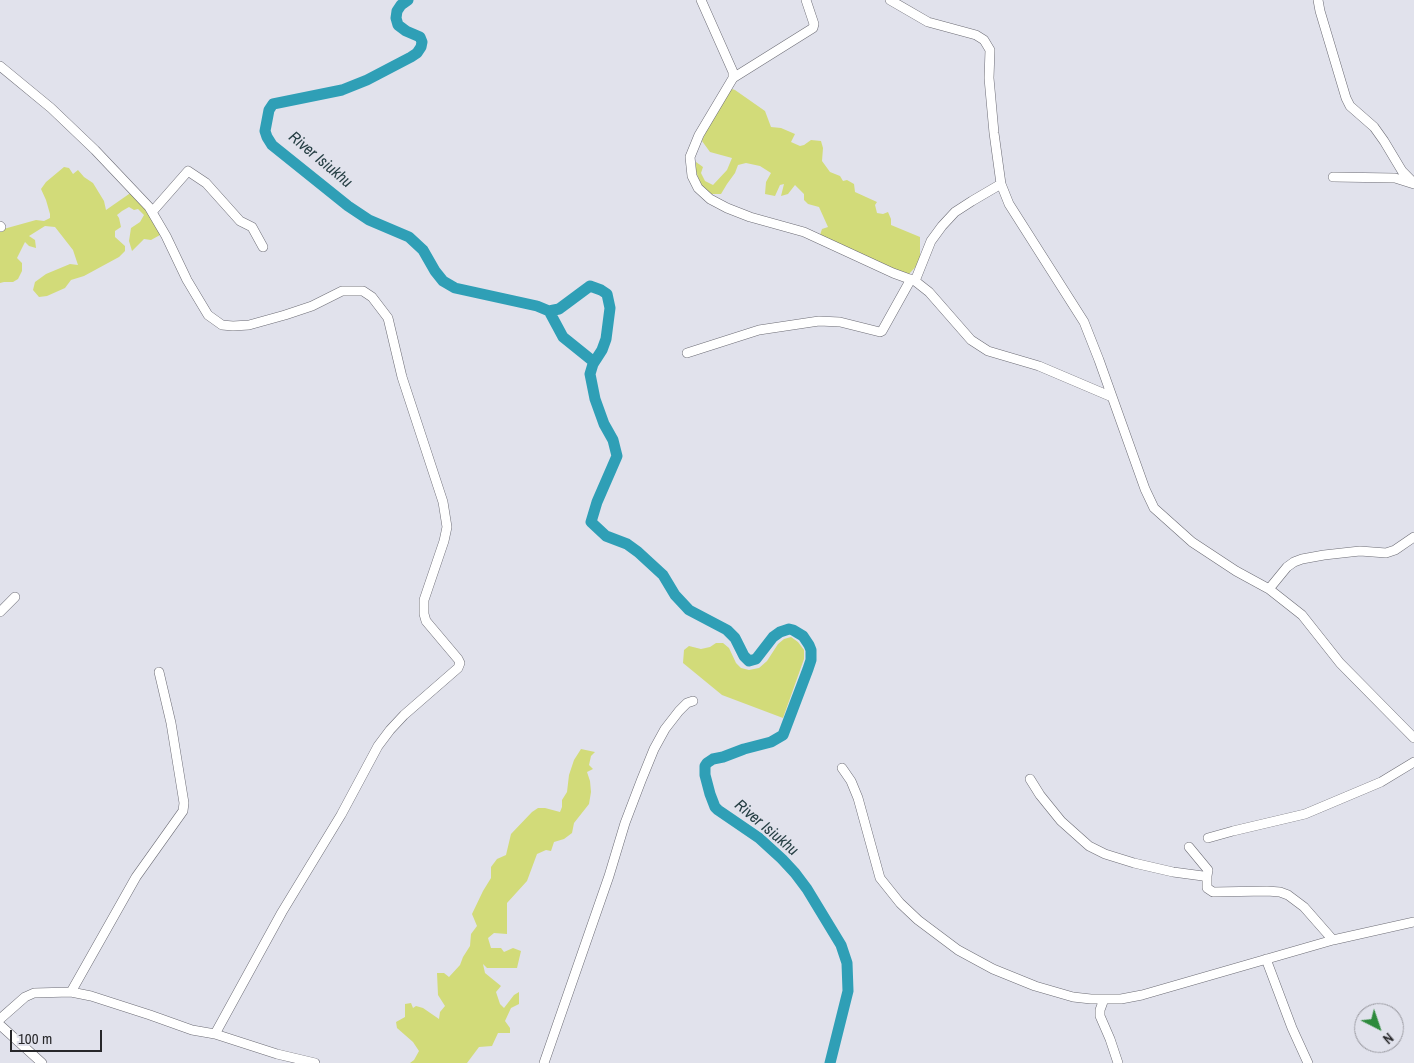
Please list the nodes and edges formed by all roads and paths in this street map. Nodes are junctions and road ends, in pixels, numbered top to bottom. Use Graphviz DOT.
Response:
graph roads {
  1 [pos="701,0"];
  2 [pos="806,0"];
  3 [pos="890,0"];
  4 [pos="1318,0"];
  5 [pos="0,66"];
  6 [pos="733,78"];
  7 [pos="1333,177"];
  8 [pos="1001,184"];
  9 [pos="1414,184"];
  10 [pos="152,212"];
  11 [pos="263,247"];
  12 [pos="913,280"];
  13 [pos="687,353"];
  14 [pos="1112,397"];
  15 [pos="1414,537"];
  16 [pos="1269,589"];
  17 [pos="15,596"];
  18 [pos="0,612"];
  19 [pos="159,672"];
  20 [pos="693,701"];
  21 [pos="1414,738"];
  22 [pos="1414,762"];
  23 [pos="842,768"];
  24 [pos="1030,779"];
  25 [pos="1208,838"];
  26 [pos="1189,847"];
  27 [pos="1207,876"];
  28 [pos="1414,922"];
  29 [pos="1333,940"];
  30 [pos="1266,960"];
  31 [pos="71,992"];
  32 [pos="1104,999"];
  33 [pos="0,1019"];
  34 [pos="0,1025"];
  35 [pos="215,1034"];
  36 [pos="42,1063"];
  37 [pos="315,1063"];
  38 [pos="544,1063"];
  39 [pos="1118,1063"];
  40 [pos="1308,1063"];
  1 -- 6 [label="street"];
  2 -- 6 [label="street"];
  3 -- 8 [label="street"];
  4 -- 9 [label="street"];
  5 -- 10 [label="street"];
  6 -- 12 [label="street"];
  7 -- 9 [label="street"];
  8 -- 12 [label="street"];
  8 -- 14 [label="street"];
  10 -- 11 [label="street"];
  10 -- 35 [label="street"];
  12 -- 13 [label="street"];
  12 -- 14 [label="street"];
  14 -- 16 [label="street"];
  15 -- 16 [label="street"];
  16 -- 21 [label="street"];
  17 -- 18 [label="street"];
  19 -- 31 [label="street"];
  20 -- 38 [label="street"];
  22 -- 25 [label="street"];
  23 -- 32 [label="street"];
  24 -- 27 [label="street"];
  26 -- 27 [label="street"];
  27 -- 29 [label="street"];
  28 -- 29 [label="street"];
  29 -- 30 [label="street"];
  30 -- 32 [label="street"];
  30 -- 40 [label="street"];
  31 -- 33 [label="street"];
  31 -- 35 [label="street"];
  32 -- 39 [label="street"];
  34 -- 36 [label="street"];
  35 -- 37 [label="street"];
}
